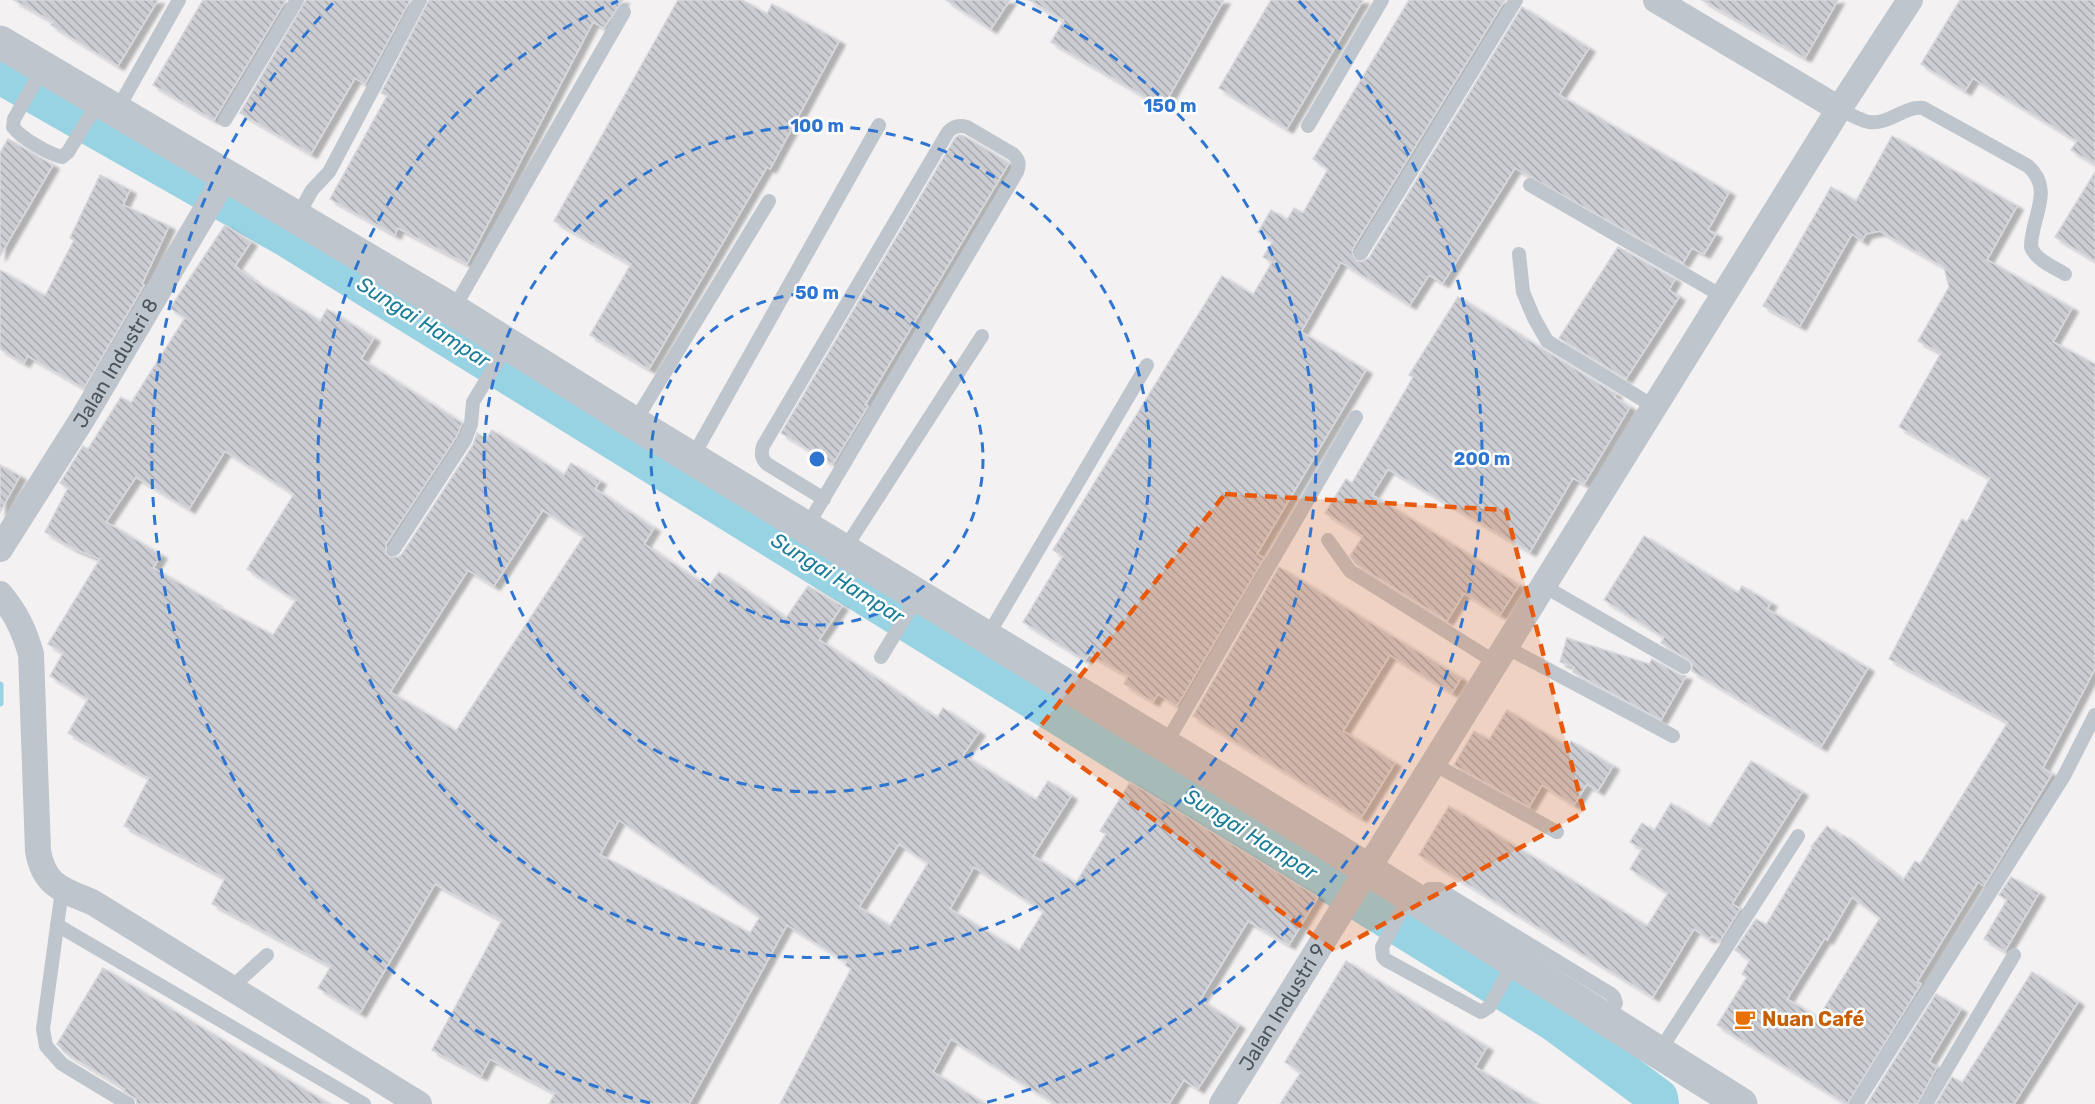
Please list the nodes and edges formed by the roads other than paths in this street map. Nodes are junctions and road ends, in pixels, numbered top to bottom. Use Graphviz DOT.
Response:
graph roads {
  1 [pos="179,0"];
  2 [pos="297,0"];
  3 [pos="420,0"];
  4 [pos="1382,0"];
  5 [pos="1516,0"];
  6 [pos="1656,0"];
  7 [pos="1910,0"];
  8 [pos="624,12"];
  9 [pos="0,42"];
  10 [pos="40,75"];
  11 [pos="102,108"];
  12 [pos="1839,109"];
  13 [pos="225,120"];
  14 [pos="879,124"];
  15 [pos="1308,126"];
  16 [pos="225,179"];
  17 [pos="1530,185"];
  18 [pos="768,201"];
  19 [pos="297,217"];
  20 [pos="1361,253"];
  21 [pos="1519,254"];
  22 [pos="2065,274"];
  23 [pos="1722,296"];
  24 [pos="453,310"];
  25 [pos="982,336"];
  26 [pos="505,348"];
  27 [pos="1147,365"];
  28 [pos="1653,406"];
  29 [pos="1356,417"];
  30 [pos="634,423"];
  31 [pos="692,458"];
  32 [pos="824,499"];
  33 [pos="806,528"];
  34 [pos="1328,540"];
  35 [pos="0,549"];
  36 [pos="394,549"];
  37 [pos="844,550"];
  38 [pos="1542,585"];
  39 [pos="0,594"];
  40 [pos="915,602"];
  41 [pos="987,637"];
  42 [pos="1500,654"];
  43 [pos="881,657"];
  44 [pos="1684,667"];
  45 [pos="2095,715"];
  46 [pos="1672,736"];
  47 [pos="1165,746"];
  48 [pos="1432,763"];
  49 [pos="1557,832"];
  50 [pos="1798,836"];
  51 [pos="1364,875"];
  52 [pos="62,890"];
  53 [pos="1410,903"];
  54 [pos="57,925"];
  55 [pos="267,955"];
  56 [pos="2014,955"];
  57 [pos="1512,967"];
  58 [pos="231,988"];
  59 [pos="1607,1020"];
  60 [pos="1659,1052"];
  61 [pos="128,1104"];
  62 [pos="364,1104"];
  63 [pos="419,1104"];
  64 [pos="1222,1104"];
  65 [pos="1741,1104"];
  66 [pos="1856,1104"];
  67 [pos="1926,1104"];
  1 -- 11 [label="lane"];
  2 -- 13 [label="lane"];
  3 -- 19 [label="lane"];
  4 -- 15 [label="lane"];
  5 -- 20 [label="lane"];
  6 -- 12 [label="street"];
  7 -- 12 [label="street, Jalan Industri 9"];
  8 -- 24 [label="lane"];
  9 -- 10 [label="street"];
  10 -- 11 [label="street"];
  10 -- 11 [label="lane"];
  11 -- 16 [label="street"];
  12 -- 22 [label="lane"];
  12 -- 23 [label="street, Jalan Industri 9"];
  14 -- 31 [label="lane"];
  16 -- 19 [label="street"];
  16 -- 35 [label="street, Jalan Industri 8"];
  17 -- 23 [label="lane"];
  18 -- 30 [label="lane"];
  19 -- 24 [label="street"];
  21 -- 28 [label="lane"];
  23 -- 28 [label="street, Jalan Industri 9"];
  24 -- 26 [label="street"];
  25 -- 37 [label="lane"];
  26 -- 30 [label="street"];
  26 -- 36 [label="lane"];
  27 -- 41 [label="lane"];
  28 -- 38 [label="street, Jalan Industri 9"];
  29 -- 47 [label="lane"];
  30 -- 31 [label="street"];
  31 -- 33 [label="street"];
  32 -- 32 [label="lane"];
  32 -- 33 [label="lane"];
  33 -- 37 [label="street"];
  34 -- 42 [label="lane"];
  37 -- 40 [label="street"];
  38 -- 42 [label="street, Jalan Industri 9"];
  38 -- 44 [label="lane"];
  39 -- 52 [label="street"];
  40 -- 41 [label="street"];
  40 -- 43 [label="lane"];
  41 -- 47 [label="street"];
  42 -- 46 [label="lane"];
  42 -- 48 [label="street, Jalan Industri 9"];
  45 -- 66 [label="lane"];
  47 -- 51 [label="street"];
  48 -- 49 [label="lane"];
  48 -- 51 [label="street, Jalan Industri 9"];
  50 -- 60 [label="lane"];
  51 -- 53 [label="street"];
  51 -- 64 [label="street, Jalan Industri 9"];
  52 -- 54 [label="lane"];
  52 -- 58 [label="street"];
  53 -- 57 [label="street"];
  53 -- 57 [label="lane"];
  53 -- 59 [label="lane"];
  54 -- 61 [label="lane"];
  54 -- 62 [label="lane"];
  55 -- 58 [label="lane"];
  56 -- 67 [label="lane"];
  57 -- 59 [label="street"];
  58 -- 63 [label="street"];
  59 -- 60 [label="street"];
  60 -- 65 [label="street"];
}
